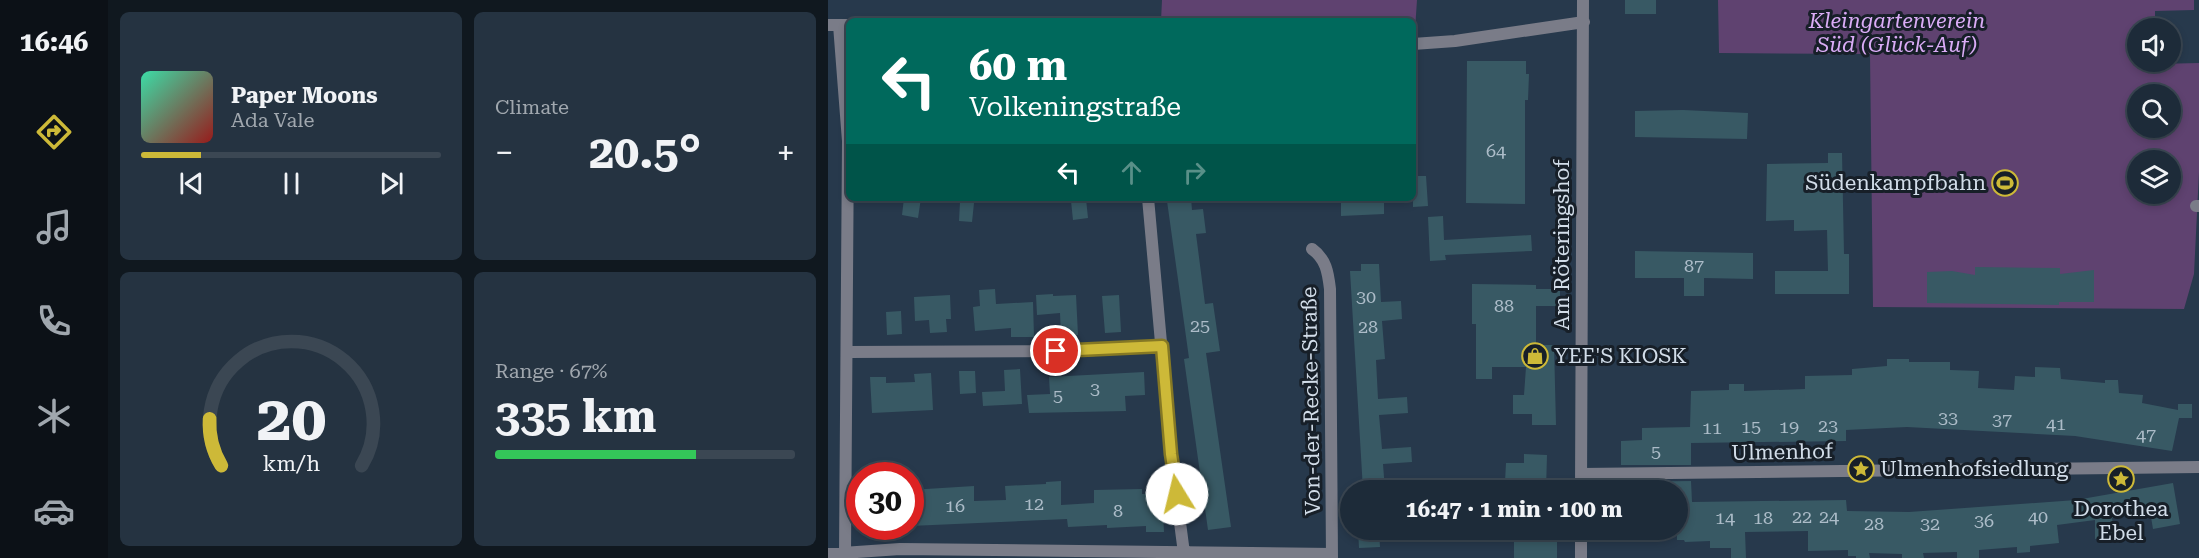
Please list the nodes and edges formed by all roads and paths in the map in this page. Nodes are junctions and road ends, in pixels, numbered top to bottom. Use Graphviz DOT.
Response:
graph roads {
  1 [pos="1583,0"];
  2 [pos="1584,22"];
  3 [pos="839,25"];
  4 [pos="1416,44"];
  5 [pos="846,106"];
  6 [pos="849,201"];
  7 [pos="1148,201"];
  8 [pos="1312,249"];
  9 [pos="1162,346"];
  10 [pos="848,352"];
  11 [pos="2199,467"];
  12 [pos="1581,474"];
  13 [pos="1581,480"];
  14 [pos="1581,540"];
  15 [pos="845,553"];
  16 [pos="828,554"];
  17 [pos="1184,554"];
  18 [pos="1332,556"];
  19 [pos="1581,558"];
  1 -- 2 [label="street, Am Röteringshof"];
  2 -- 4 [label="street"];
  2 -- 12 [label="street, Am Röteringshof"];
  3 -- 5 [label="street"];
  6 -- 10 [label="street"];
  7 -- 9 [label="street"];
  8 -- 18 [label="street, Von-der-Recke-Straße"];
  9 -- 10 [label="street"];
  9 -- 17 [label="street"];
  10 -- 15 [label="street"];
  11 -- 12 [label="street, Ulmenhof"];
  12 -- 13 [label="street, Am Röteringshof"];
  14 -- 19 [label="street"];
  15 -- 16 [label="street"];
  15 -- 17 [label="street"];
  17 -- 18 [label="street"];
}
